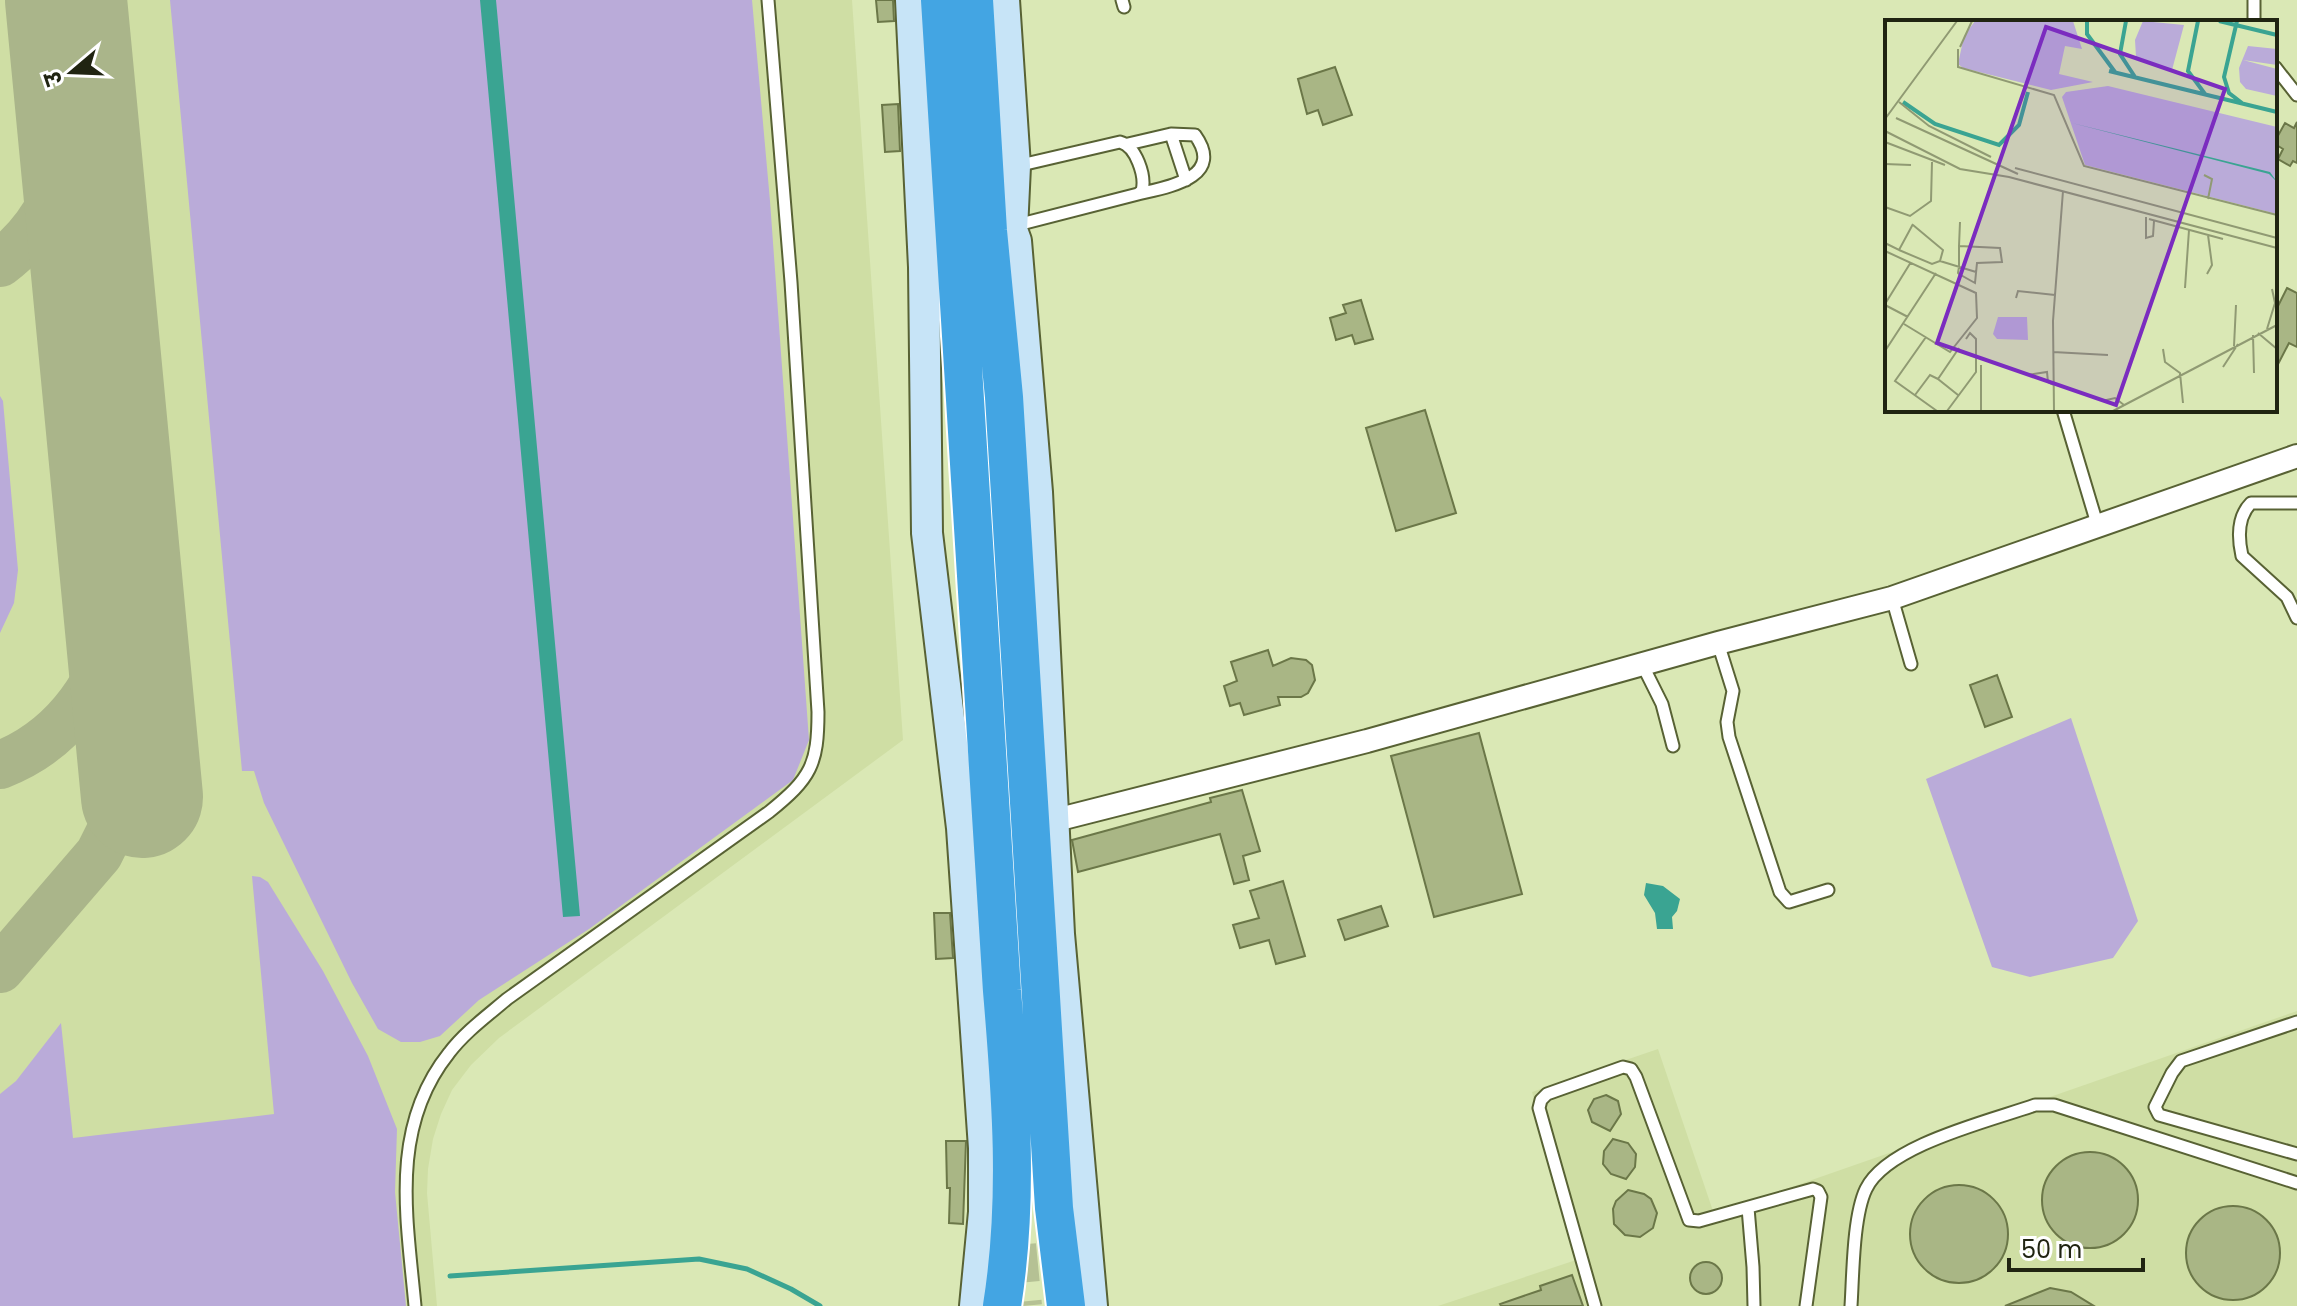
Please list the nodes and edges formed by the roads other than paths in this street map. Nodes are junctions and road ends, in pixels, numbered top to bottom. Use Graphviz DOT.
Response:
graph roads {
  1 [pos="768,0"];
  2 [pos="911,0"];
  3 [pos="940,0"];
  4 [pos="974,0"];
  5 [pos="1004,0"];
  6 [pos="2277,70"];
  7 [pos="2297,95"];
  8 [pos="1171,134"];
  9 [pos="1128,144"];
  10 [pos="1015,166"];
  11 [pos="1186,180"];
  12 [pos="1138,194"];
  13 [pos="1004,229"];
  14 [pos="2064,412"];
  15 [pos="2297,456"];
  16 [pos="2297,503"];
  17 [pos="2098,527"];
  18 [pos="1892,598"];
  19 [pos="2297,618"];
  20 [pos="1718,643"];
  21 [pos="1911,664"];
  22 [pos="1643,666"];
  23 [pos="1673,746"];
  24 [pos="1040,824"];
  25 [pos="1828,890"];
  26 [pos="2297,1022"];
  27 [pos="2297,1154"];
  28 [pos="2297,1183"];
  29 [pos="1748,1208"];
  30 [pos="993,1305"];
  31 [pos="415,1306"];
  32 [pos="1066,1306"];
  33 [pos="1092,1306"];
  34 [pos="1595,1306"];
  35 [pos="1754,1306"];
  36 [pos="1806,1306"];
  37 [pos="1851,1306"];
  1 -- 31 [label="lane"];
  2 -- 30 [label="street"];
  3 -- 30 [label="highway"];
  4 -- 13 [label="highway"];
  5 -- 10 [label="street"];
  6 -- 7 [label="lane"];
  8 -- 9 [label="lane"];
  8 -- 11 [label="lane"];
  8 -- 11 [label="lane"];
  9 -- 10 [label="lane"];
  9 -- 12 [label="lane"];
  10 -- 13 [label="street"];
  11 -- 12 [label="lane"];
  12 -- 13 [label="lane"];
  13 -- 24 [label="highway"];
  14 -- 17 [label="lane"];
  15 -- 17 [label="street"];
  16 -- 19 [label="lane"];
  17 -- 18 [label="street"];
  18 -- 20 [label="street"];
  18 -- 21 [label="lane"];
  20 -- 22 [label="street"];
  20 -- 25 [label="lane"];
  22 -- 23 [label="lane"];
  22 -- 24 [label="street"];
  24 -- 32 [label="highway"];
  24 -- 33 [label="street"];
  26 -- 27 [label="lane"];
  28 -- 37 [label="lane"];
  29 -- 34 [label="lane"];
  29 -- 35 [label="lane"];
  29 -- 36 [label="lane"];
}
